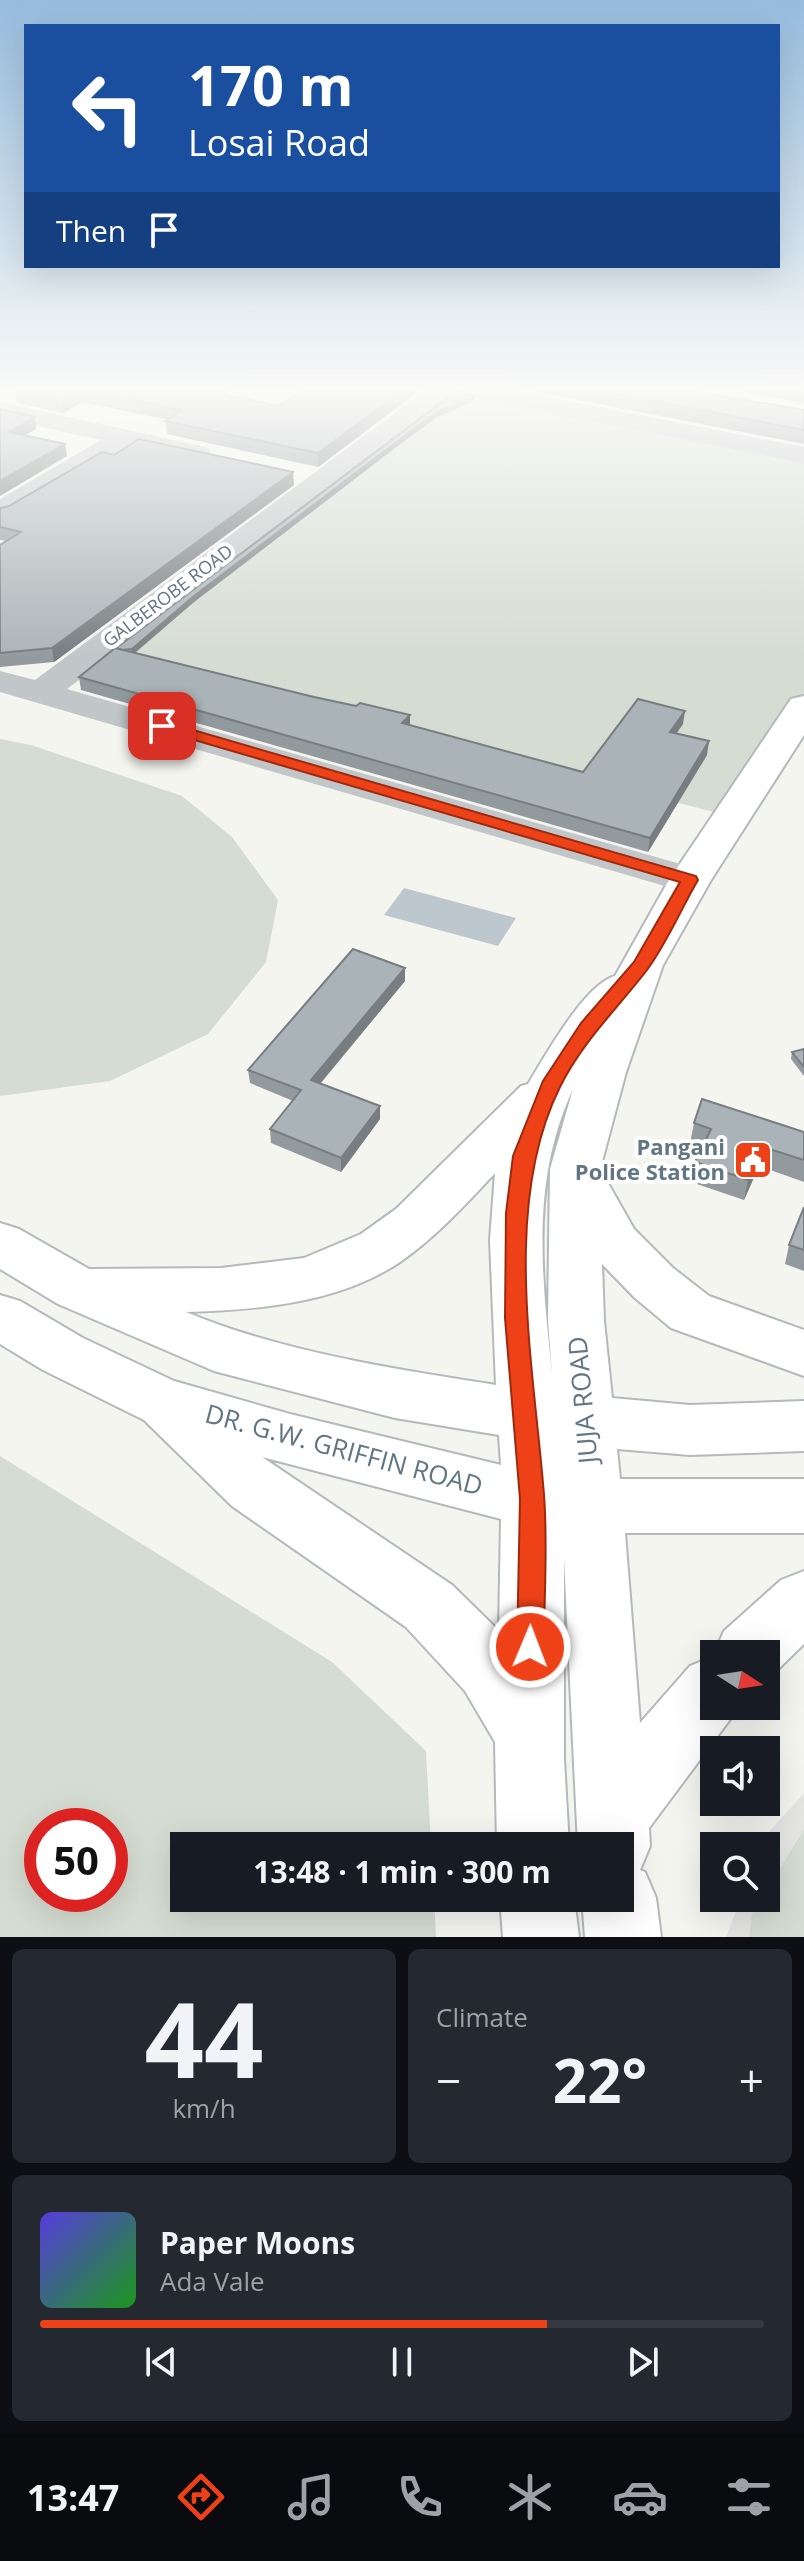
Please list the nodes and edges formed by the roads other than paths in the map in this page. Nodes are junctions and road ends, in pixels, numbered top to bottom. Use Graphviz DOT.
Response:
graph roads {
  1 [pos="57,477"];
  2 [pos="315,477"];
  3 [pos="323,479"];
  4 [pos="0,511"];
  5 [pos="0,681"];
  6 [pos="43,691"];
  7 [pos="804,707"];
  8 [pos="690,880"];
  9 [pos="641,965"];
  10 [pos="550,1086"];
  11 [pos="575,1169"];
  12 [pos="0,1243"];
  13 [pos="77,1289"];
  14 [pos="0,1317"];
  15 [pos="804,1353"];
  16 [pos="160,1401"];
  17 [pos="525,1414"];
  18 [pos="584,1421"];
  19 [pos="804,1426"];
  20 [pos="562,1502"];
  21 [pos="804,1506"];
  22 [pos="804,1601"];
  23 [pos="762,1640"];
  24 [pos="700,1705"];
  25 [pos="529,1735"];
  26 [pos="532,1832"];
  27 [pos="612,1832"];
  28 [pos="613,1832"];
  29 [pos="538,1912"];
  30 [pos="620,1912"];
  31 [pos="541,1937"];
  32 [pos="623,1937"];
  1 -- 4 [label="street"];
  2 -- 3 [label="street"];
  3 -- 6 [label="street, GALBEROBE ROAD"];
  5 -- 6 [label="street"];
  6 -- 8 [label="street"];
  7 -- 8 [label="main road, JUJA ROAD"];
  8 -- 9 [label="main road, JUJA ROAD"];
  9 -- 10 [label="main road, JUJA ROAD"];
  9 -- 11 [label="main road, JUJA ROAD"];
  10 -- 13 [label="main road"];
  10 -- 17 [label="main road, JUJA ROAD"];
  11 -- 15 [label="main road"];
  11 -- 18 [label="main road, JUJA ROAD"];
  12 -- 13 [label="main road"];
  13 -- 17 [label="main road"];
  14 -- 16 [label="main road, DR. G.W. GRIFFIN ROAD"];
  16 -- 20 [label="main road, DR. G.W. GRIFFIN ROAD"];
  16 -- 25 [label="main road"];
  17 -- 18 [label="main road"];
  17 -- 20 [label="main road, JUJA ROAD"];
  18 -- 19 [label="main road"];
  18 -- 20 [label="main road, JUJA ROAD"];
  20 -- 21 [label="main road, DR. G.W. GRIFFIN ROAD"];
  20 -- 25 [label="main road, JUJA ROAD"];
  20 -- 27 [label="main road, JUJA ROAD"];
  22 -- 23 [label="main road"];
  24 -- 28 [label="main road"];
  25 -- 26 [label="main road, JUJA ROAD"];
  29 -- 31 [label="main road"];
  30 -- 32 [label="main road"];
}
